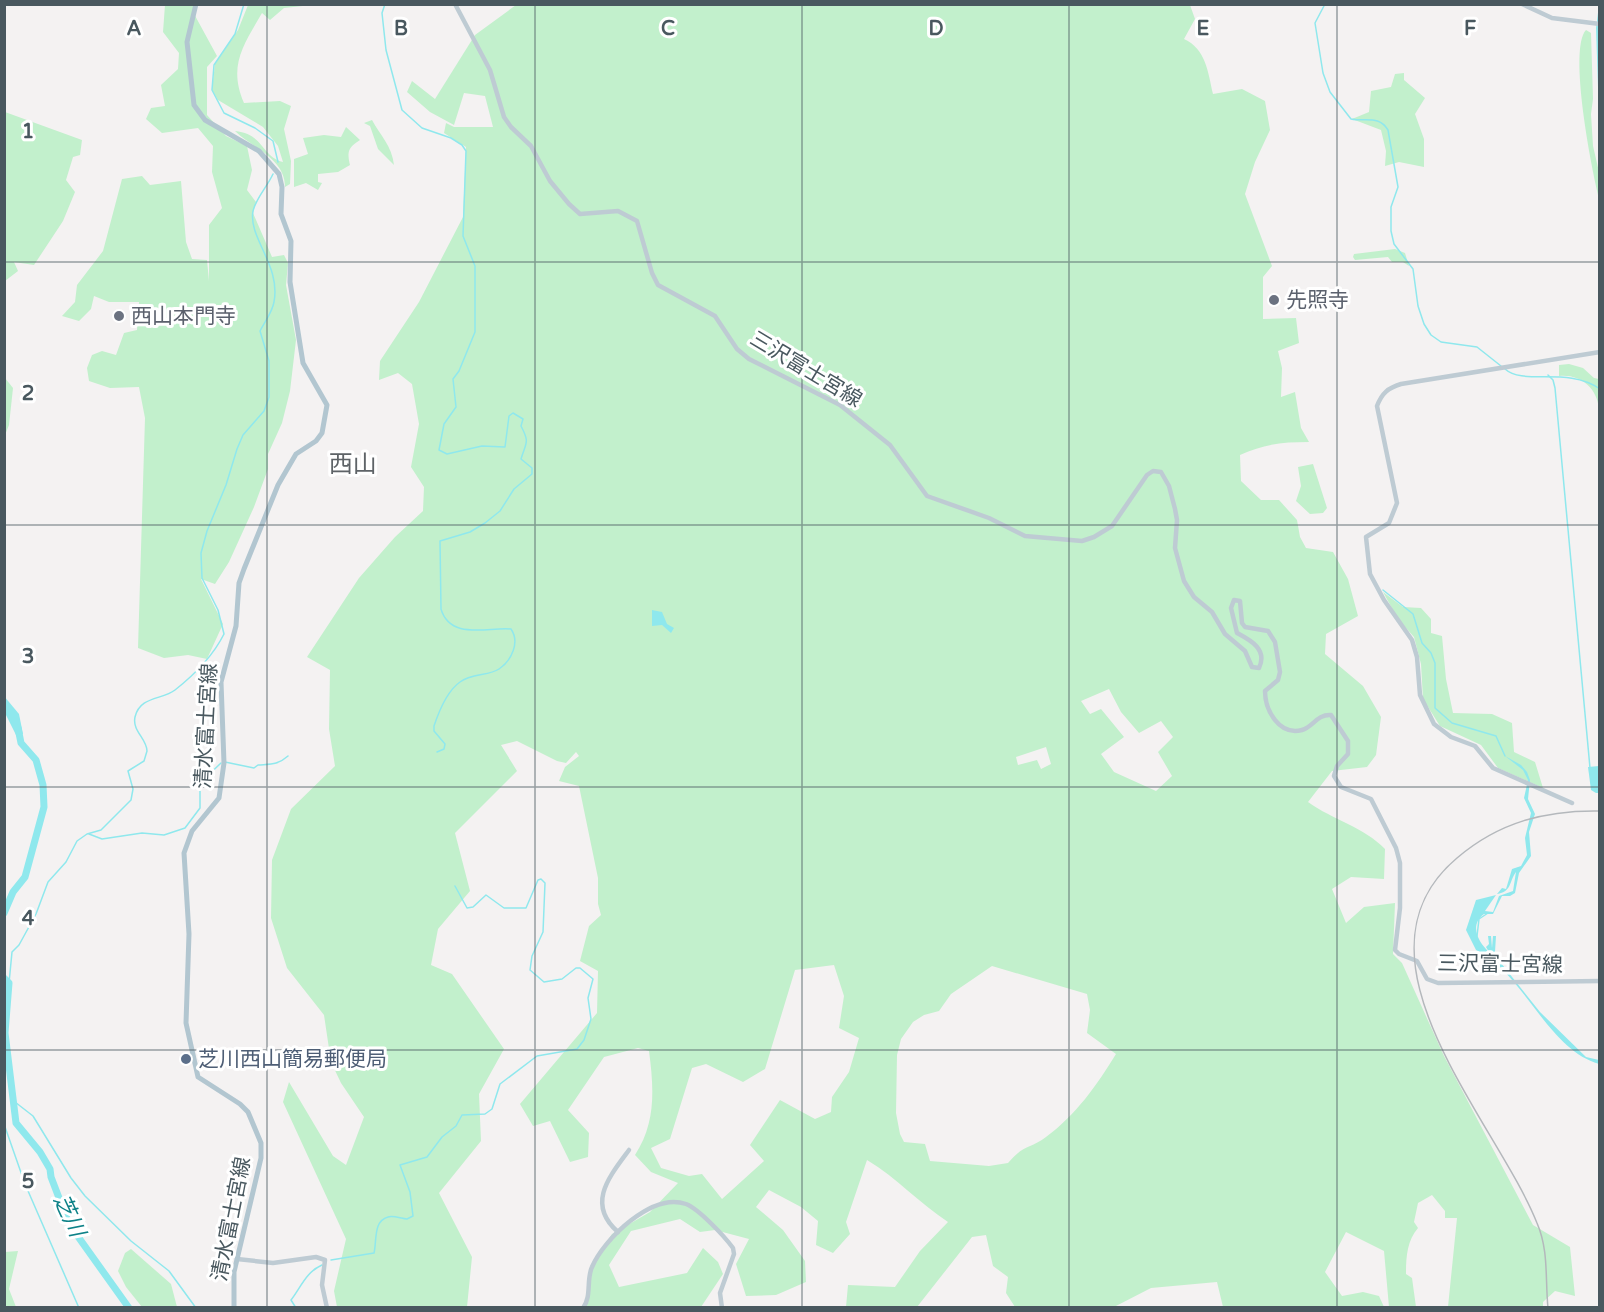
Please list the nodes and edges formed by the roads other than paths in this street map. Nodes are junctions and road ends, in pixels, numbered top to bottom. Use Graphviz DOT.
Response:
graph roads {
  1 [pos="196,4"];
  2 [pos="455,4"];
  3 [pos="1522,4"];
  4 [pos="1599,24"];
  5 [pos="1599,352"];
  6 [pos="1572,803"];
  7 [pos="1599,981"];
  8 [pos="629,1149"];
  9 [pos="618,1233"];
  10 [pos="237,1259"];
  11 [pos="234,1308"];
  12 [pos="327,1308"];
  13 [pos="583,1308"];
  14 [pos="722,1308"];
  1 -- 10 [label="main road, 清水富士宮線"];
  2 -- 7 [label="main road, 三沢富士宮線"];
  3 -- 4 [label="main road"];
  5 -- 6 [label="main road"];
  8 -- 9 [label="main road"];
  9 -- 13 [label="main road"];
  9 -- 14 [label="main road"];
  10 -- 11 [label="main road, 清水富士宮線"];
  10 -- 12 [label="main road"];
}
